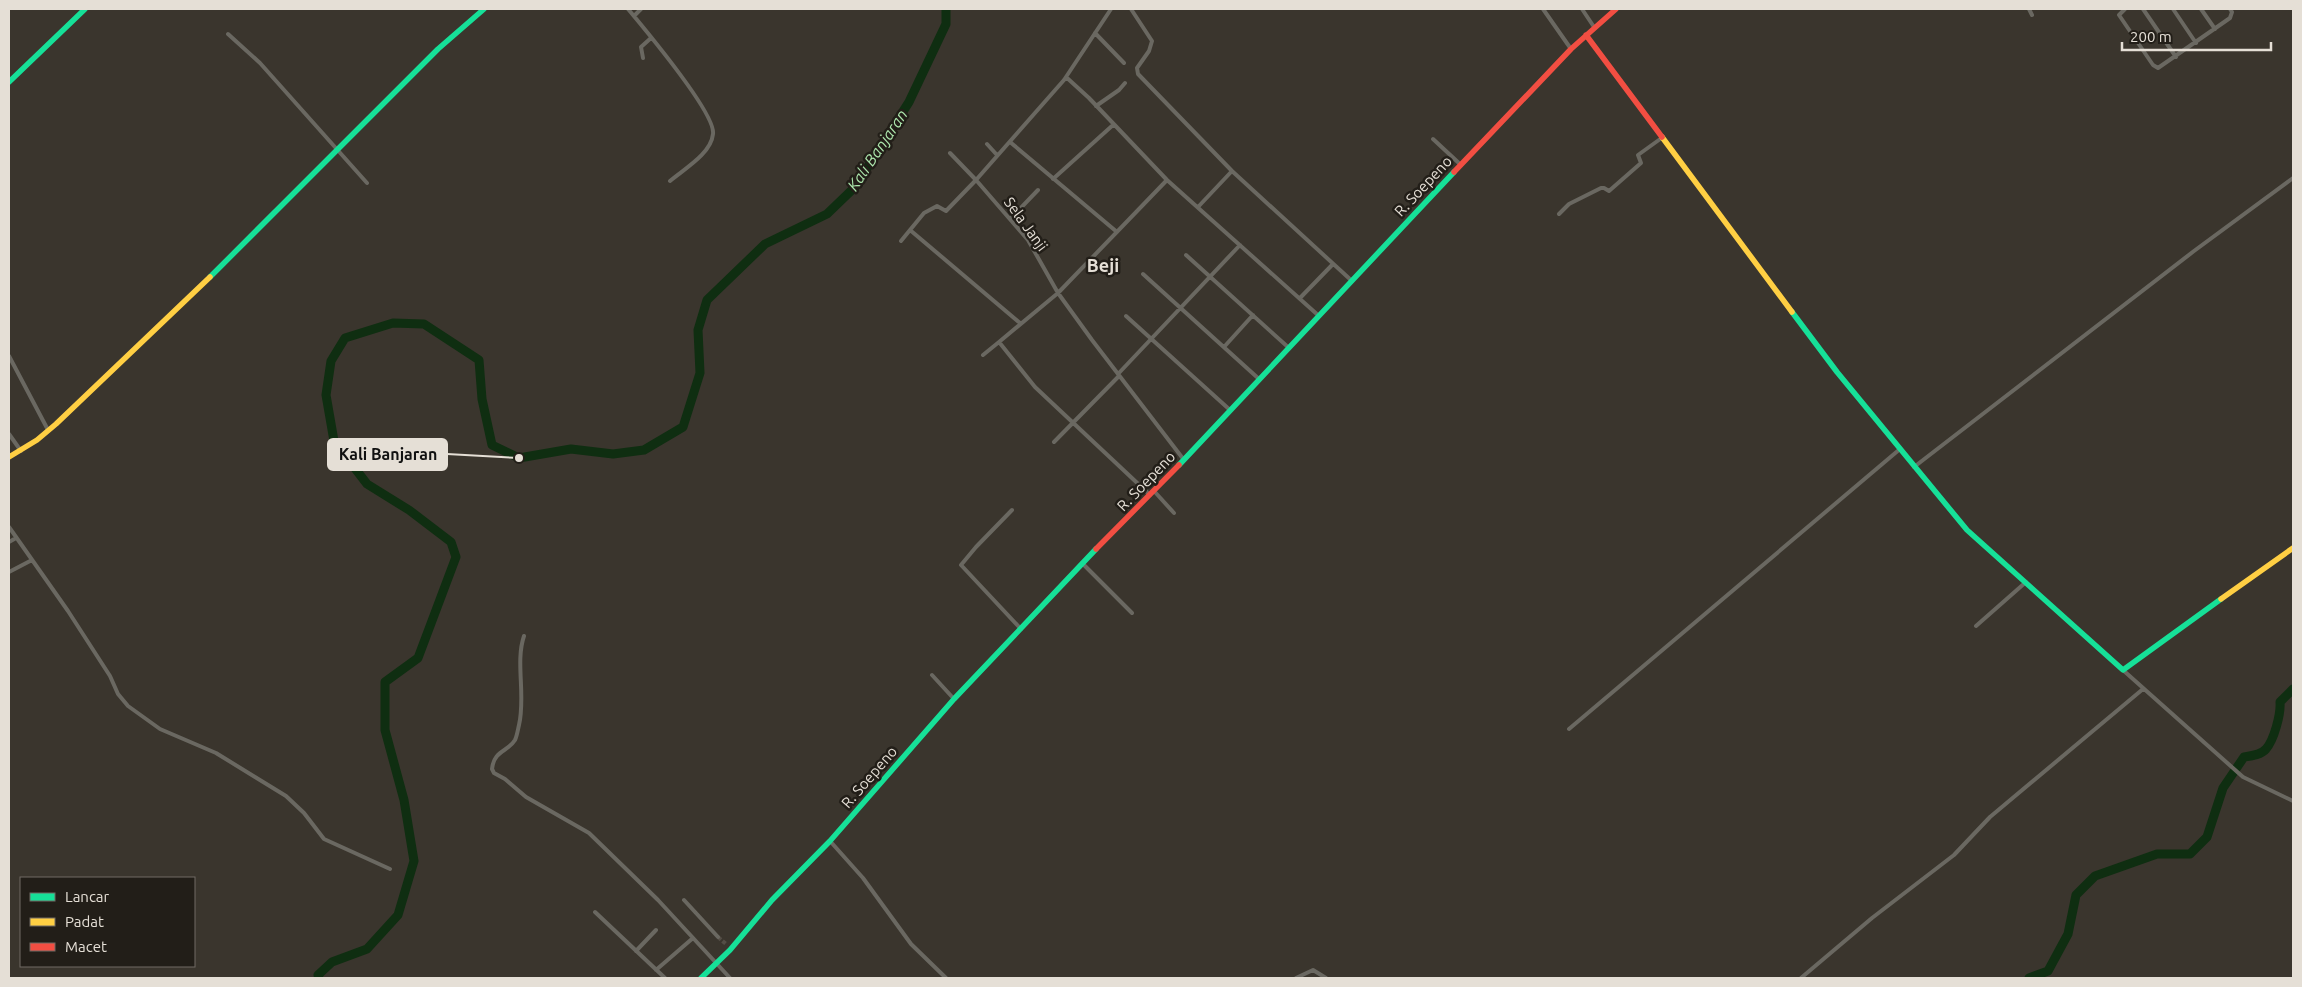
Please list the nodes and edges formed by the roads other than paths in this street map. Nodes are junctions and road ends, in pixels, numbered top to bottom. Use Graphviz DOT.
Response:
graph roads {
  1 [pos="85,9"];
  2 [pos="484,9"];
  3 [pos="628,9"];
  4 [pos="641,9"];
  5 [pos="1112,9"];
  6 [pos="1130,9"];
  7 [pos="1543,9"];
  8 [pos="1582,9"];
  9 [pos="1616,9"];
  10 [pos="2029,9"];
  11 [pos="2125,9"];
  12 [pos="2143,9"];
  13 [pos="2173,9"];
  14 [pos="2201,9"];
  15 [pos="2230,9"];
  16 [pos="2032,15"];
  17 [pos="634,16"];
  18 [pos="1594,27"];
  19 [pos="2215,29"];
  20 [pos="1095,33"];
  21 [pos="228,34"];
  22 [pos="1586,35"];
  23 [pos="651,38"];
  24 [pos="2196,43"];
  25 [pos="1571,49"];
  26 [pos="2176,57"];
  27 [pos="643,58"];
  28 [pos="1124,63"];
  29 [pos="1066,77"];
  30 [pos="9,82"];
  31 [pos="1125,84"];
  32 [pos="1096,106"];
  33 [pos="1113,125"];
  34 [pos="1663,137"];
  35 [pos="1433,138"];
  36 [pos="1010,142"];
  37 [pos="987,144"];
  38 [pos="337,148"];
  39 [pos="950,153"];
  40 [pos="998,155"];
  41 [pos="1461,165"];
  42 [pos="1232,171"];
  43 [pos="2293,178"];
  44 [pos="1054,179"];
  45 [pos="976,180"];
  46 [pos="1167,180"];
  47 [pos="670,181"];
  48 [pos="367,183"];
  49 [pos="1038,190"];
  50 [pos="1198,207"];
  51 [pos="1559,214"];
  52 [pos="1011,218"];
  53 [pos="910,230"];
  54 [pos="1117,232"];
  55 [pos="901,241"];
  56 [pos="1240,245"];
  57 [pos="1186,255"];
  58 [pos="1333,264"];
  59 [pos="1143,274"];
  60 [pos="1210,276"];
  61 [pos="1352,281"];
  62 [pos="1058,293"];
  63 [pos="1300,298"];
  64 [pos="1182,308"];
  65 [pos="1252,315"];
  66 [pos="1126,316"];
  67 [pos="1319,316"];
  68 [pos="1020,323"];
  69 [pos="1152,339"];
  70 [pos="999,342"];
  71 [pos="1224,347"];
  72 [pos="1289,348"];
  73 [pos="983,355"];
  74 [pos="9,356"];
  75 [pos="1118,375"];
  76 [pos="1260,379"];
  77 [pos="1230,410"];
  78 [pos="1074,422"];
  79 [pos="48,430"];
  80 [pos="9,434"];
  81 [pos="1054,442"];
  82 [pos="1900,449"];
  83 [pos="21,451"];
  84 [pos="9,457"];
  85 [pos="1184,460"];
  86 [pos="1914,467"];
  87 [pos="1152,493"];
  88 [pos="1012,510"];
  89 [pos="1174,513"];
  90 [pos="9,527"];
  91 [pos="16,538"];
  92 [pos="9,542"];
  93 [pos="2293,548"];
  94 [pos="32,560"];
  95 [pos="1082,563"];
  96 [pos="9,572"];
  97 [pos="2026,582"];
  98 [pos="1132,614"];
  99 [pos="1976,626"];
  100 [pos="1021,629"];
  101 [pos="524,636"];
  102 [pos="2124,671"];
  103 [pos="932,676"];
  104 [pos="2143,689"];
  105 [pos="954,699"];
  106 [pos="1568,730"];
  107 [pos="2293,801"];
  108 [pos="830,841"];
  109 [pos="390,869"];
  110 [pos="684,900"];
  111 [pos="595,912"];
  112 [pos="656,930"];
  113 [pos="718,937"];
  114 [pos="693,938"];
  115 [pos="726,944"];
  116 [pos="730,950"];
  117 [pos="636,951"];
  118 [pos="718,964"];
  119 [pos="656,970"];
  120 [pos="665,978"];
  121 [pos="701,978"];
  122 [pos="730,978"];
  123 [pos="946,978"];
  124 [pos="1296,978"];
  125 [pos="1326,978"];
  126 [pos="1800,978"];
  1 -- 30 [label="street"];
  2 -- 38 [label="street"];
  3 -- 17 [label="street"];
  4 -- 17 [label="street"];
  5 -- 20 [label="street"];
  6 -- 42 [label="street"];
  7 -- 25 [label="street"];
  8 -- 18 [label="street"];
  9 -- 18 [label="street, R. Soepeno"];
  10 -- 16 [label="street"];
  11 -- 26 [label="street"];
  12 -- 26 [label="street"];
  13 -- 24 [label="street"];
  14 -- 19 [label="street"];
  15 -- 19 [label="street"];
  17 -- 23 [label="street"];
  18 -- 22 [label="street, R. Soepeno"];
  19 -- 24 [label="street"];
  20 -- 28 [label="street"];
  20 -- 29 [label="street"];
  21 -- 38 [label="street"];
  22 -- 25 [label="street, R. Soepeno"];
  22 -- 34 [label="street"];
  23 -- 27 [label="street"];
  23 -- 47 [label="street"];
  24 -- 26 [label="street"];
  25 -- 41 [label="street, R. Soepeno"];
  29 -- 32 [label="street"];
  29 -- 36 [label="street"];
  31 -- 32 [label="street"];
  32 -- 33 [label="street"];
  33 -- 44 [label="street"];
  33 -- 46 [label="street"];
  34 -- 51 [label="street"];
  34 -- 82 [label="street"];
  35 -- 41 [label="street"];
  36 -- 40 [label="street"];
  36 -- 44 [label="street"];
  37 -- 40 [label="street"];
  38 -- 48 [label="street"];
  38 -- 79 [label="street"];
  39 -- 45 [label="street, Sela Janji"];
  40 -- 45 [label="street"];
  41 -- 61 [label="street, R. Soepeno"];
  42 -- 50 [label="street"];
  42 -- 58 [label="street"];
  43 -- 86 [label="street"];
  44 -- 54 [label="street"];
  45 -- 52 [label="street, Sela Janji"];
  45 -- 53 [label="street"];
  46 -- 50 [label="street"];
  46 -- 54 [label="street"];
  49 -- 52 [label="street"];
  50 -- 56 [label="street"];
  52 -- 62 [label="street, Sela Janji"];
  53 -- 55 [label="street"];
  53 -- 68 [label="street"];
  54 -- 62 [label="street"];
  56 -- 60 [label="street"];
  56 -- 63 [label="street"];
  57 -- 60 [label="street"];
  58 -- 61 [label="street"];
  58 -- 63 [label="street"];
  59 -- 64 [label="street"];
  60 -- 64 [label="street"];
  60 -- 65 [label="street"];
  61 -- 67 [label="street, R. Soepeno"];
  62 -- 68 [label="street"];
  62 -- 75 [label="street, Sela Janji"];
  63 -- 67 [label="street"];
  64 -- 69 [label="street"];
  64 -- 71 [label="street"];
  65 -- 71 [label="street"];
  65 -- 72 [label="street"];
  66 -- 69 [label="street"];
  67 -- 72 [label="street, R. Soepeno"];
  68 -- 70 [label="street"];
  69 -- 75 [label="street"];
  69 -- 77 [label="street"];
  70 -- 73 [label="street"];
  70 -- 78 [label="street"];
  71 -- 76 [label="street"];
  72 -- 76 [label="street, R. Soepeno"];
  74 -- 79 [label="street"];
  75 -- 78 [label="street"];
  75 -- 85 [label="street, Sela Janji"];
  76 -- 77 [label="street, R. Soepeno"];
  77 -- 85 [label="street, R. Soepeno"];
  78 -- 81 [label="street"];
  78 -- 87 [label="street"];
  79 -- 83 [label="street"];
  80 -- 83 [label="street"];
  82 -- 86 [label="street"];
  82 -- 106 [label="street"];
  83 -- 84 [label="street"];
  85 -- 87 [label="street, R. Soepeno"];
  86 -- 97 [label="street"];
  87 -- 89 [label="street"];
  87 -- 95 [label="street, R. Soepeno"];
  88 -- 100 [label="street"];
  90 -- 91 [label="street"];
  91 -- 92 [label="street"];
  91 -- 94 [label="street"];
  93 -- 102 [label="street"];
  94 -- 96 [label="street"];
  94 -- 109 [label="street"];
  95 -- 98 [label="street"];
  95 -- 100 [label="street, R. Soepeno"];
  97 -- 99 [label="street"];
  97 -- 102 [label="street"];
  100 -- 105 [label="street, R. Soepeno"];
  101 -- 114 [label="street"];
  102 -- 104 [label="street"];
  103 -- 105 [label="street"];
  104 -- 107 [label="street"];
  104 -- 126 [label="street"];
  105 -- 108 [label="street, R. Soepeno"];
  108 -- 116 [label="street, R. Soepeno"];
  108 -- 123 [label="street"];
  110 -- 113 [label="street"];
  111 -- 117 [label="street"];
  112 -- 117 [label="street"];
  114 -- 118 [label="street"];
  114 -- 119 [label="street"];
  115 -- 116 [label="street"];
  116 -- 118 [label="street, R. Soepeno"];
  117 -- 119 [label="street"];
  118 -- 121 [label="street, R. Soepeno"];
  118 -- 122 [label="street"];
  119 -- 120 [label="street"];
  124 -- 125 [label="street"];
}
